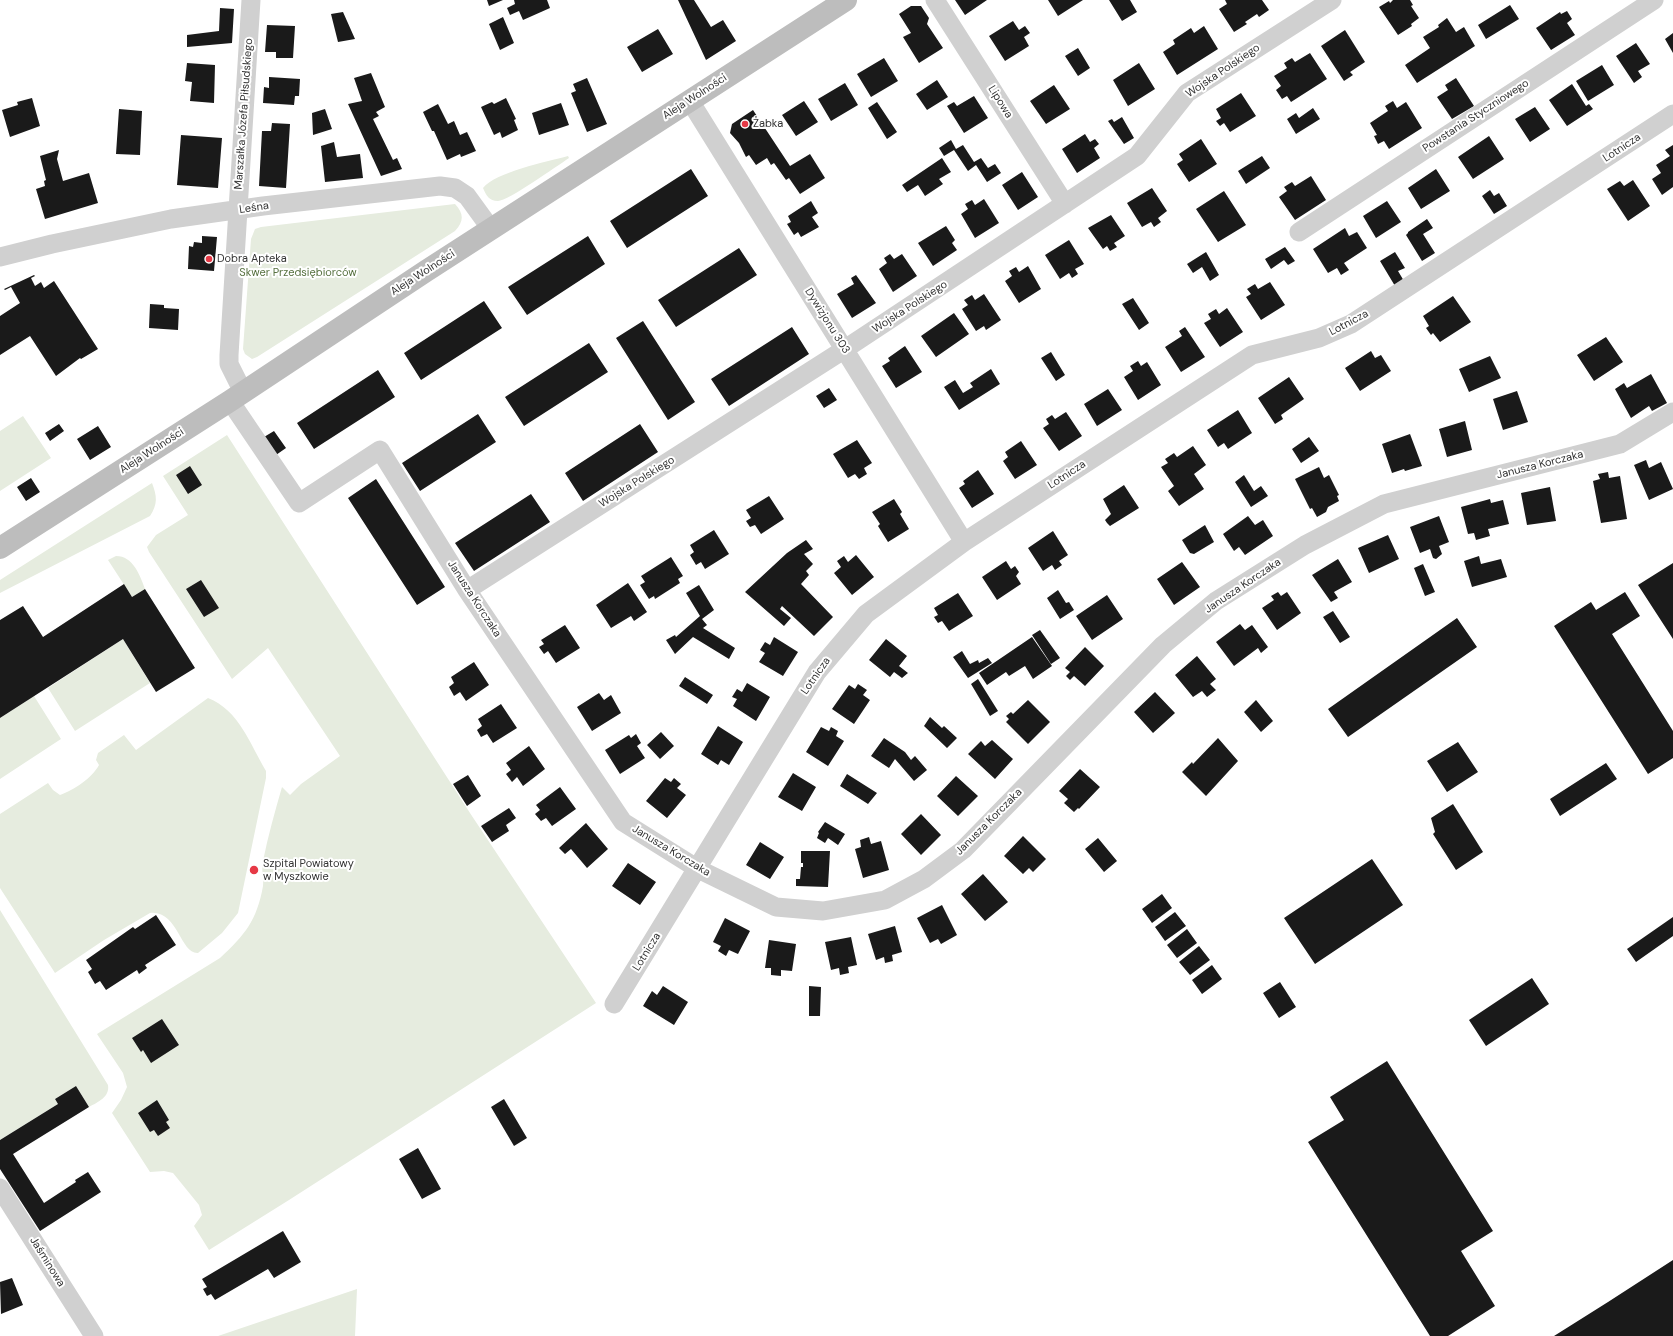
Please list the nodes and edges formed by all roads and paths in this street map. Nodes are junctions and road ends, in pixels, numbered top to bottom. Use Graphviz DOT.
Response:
graph roads {
  1 [pos="251,0"];
  2 [pos="846,0"];
  3 [pos="935,0"];
  4 [pos="1332,0"];
  5 [pos="1654,0"];
  6 [pos="690,101"];
  7 [pos="1673,114"];
  8 [pos="1065,204"];
  9 [pos="238,210"];
  10 [pos="491,229"];
  11 [pos="1299,232"];
  12 [pos="0,257"];
  13 [pos="845,349"];
  14 [pos="237,396"];
  15 [pos="1673,412"];
  16 [pos="964,542"];
  17 [pos="0,548"];
  18 [pos="467,590"];
  19 [pos="698,869"];
  20 [pos="614,1004"];
  21 [pos="0,1188"];
  22 [pos="94,1336"];
  1 -- 9 [label="street, Marszałka Józefa Piłsudskiego"];
  2 -- 6 [label="street, Aleja Wolności"];
  3 -- 8 [label="street, Lipowa"];
  4 -- 8 [label="street, Wojska Polskiego"];
  5 -- 11 [label="street, Powstania Styczniowego"];
  6 -- 10 [label="street, Aleja Wolności"];
  6 -- 13 [label="street, Dywizjonu 303"];
  7 -- 16 [label="street, Lotnicza"];
  8 -- 13 [label="street, Wojska Polskiego"];
  9 -- 10 [label="street, Leśna"];
  9 -- 12 [label="street, Leśna"];
  9 -- 14 [label="street, Marszałka Józefa Piłsudskiego"];
  10 -- 14 [label="street, Aleja Wolności"];
  13 -- 16 [label="street, Dywizjonu 303"];
  13 -- 18 [label="street, Wojska Polskiego"];
  14 -- 17 [label="street, Aleja Wolności"];
  14 -- 18 [label="street, Janusza Korczaka"];
  15 -- 19 [label="street, Janusza Korczaka"];
  16 -- 19 [label="street, Lotnicza"];
  18 -- 19 [label="street, Janusza Korczaka"];
  19 -- 20 [label="street, Lotnicza"];
  21 -- 22 [label="street, Jaśminowa"];
}
